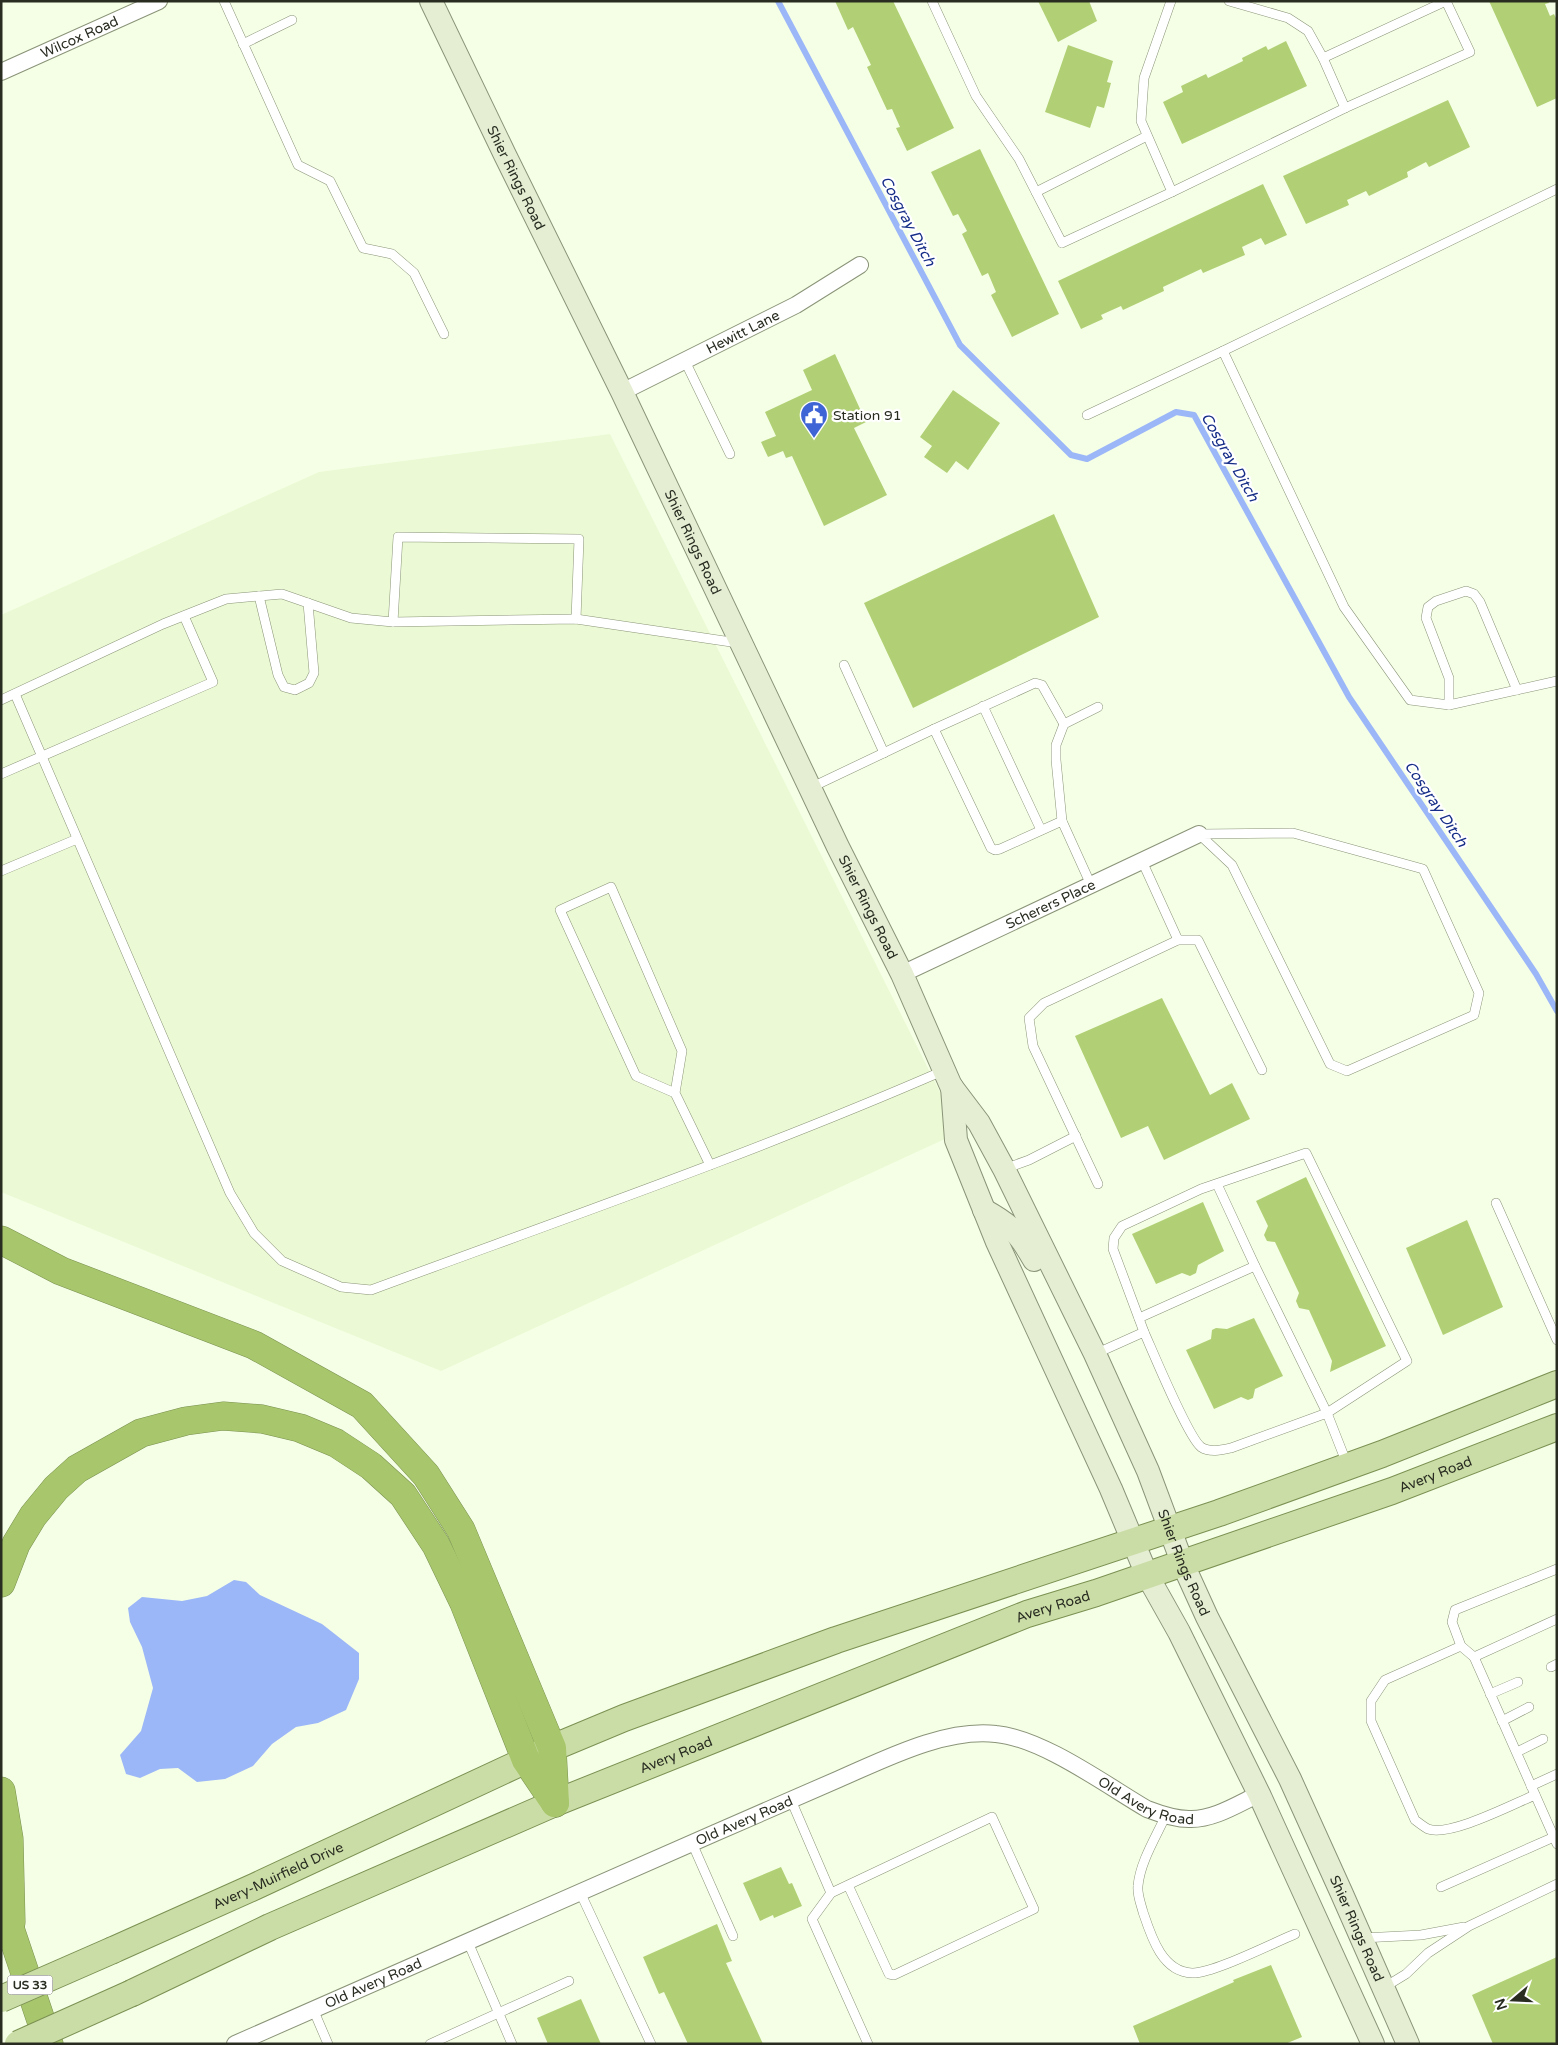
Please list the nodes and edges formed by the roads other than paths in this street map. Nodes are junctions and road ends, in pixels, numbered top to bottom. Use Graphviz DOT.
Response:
graph roads {
  1 [pos="159,1"];
  2 [pos="224,1"];
  3 [pos="431,1"];
  4 [pos="932,1"];
  5 [pos="1171,1"];
  6 [pos="1229,1"];
  7 [pos="292,20"];
  8 [pos="243,44"];
  9 [pos="1323,58"];
  10 [pos="1,72"];
  11 [pos="1344,108"];
  12 [pos="1147,136"];
  13 [pos="1557,189"];
  14 [pos="1036,192"];
  15 [pos="1172,192"];
  16 [pos="860,265"];
  17 [pos="444,334"];
  18 [pos="1223,351"];
  19 [pos="684,359"];
  20 [pos="622,392"];
  21 [pos="1087,415"];
  22 [pos="730,454"];
  23 [pos="259,596"];
  24 [pos="308,603"];
  25 [pos="184,616"];
  26 [pos="576,619"];
  27 [pos="393,622"];
  28 [pos="741,643"];
  29 [pos="844,665"];
  30 [pos="1557,681"];
  31 [pos="1517,690"];
  32 [pos="15,694"];
  33 [pos="1,700"];
  34 [pos="1449,705"];
  35 [pos="983,706"];
  36 [pos="1098,707"];
  37 [pos="1064,724"];
  38 [pos="934,729"];
  39 [pos="884,753"];
  40 [pos="43,756"];
  41 [pos="1,774"];
  42 [pos="810,788"];
  43 [pos="1062,821"];
  44 [pos="1041,830"];
  45 [pos="1199,834"];
  46 [pos="77,839"];
  47 [pos="1142,861"];
  48 [pos="1,870"];
  49 [pos="1091,885"];
  50 [pos="1178,940"];
  51 [pos="902,974"];
  52 [pos="1262,1070"];
  53 [pos="948,1078"];
  54 [pos="675,1093"];
  55 [pos="1076,1136"];
  56 [pos="710,1165"];
  57 [pos="1004,1169"];
  58 [pos="1098,1184"];
  59 [pos="1217,1184"];
  60 [pos="1496,1203"];
  61 [pos="984,1210"];
  62 [pos="1,1240"];
  63 [pos="1255,1266"];
  64 [pos="1139,1318"];
  65 [pos="1144,1332"];
  66 [pos="1557,1340"];
  67 [pos="1090,1356"];
  68 [pos="1557,1384"];
  69 [pos="1327,1413"];
  70 [pos="1557,1427"];
  71 [pos="1348,1466"];
  72 [pos="1166,1532"];
  73 [pos="1132,1543"];
  74 [pos="1182,1562"];
  75 [pos="1557,1569"];
  76 [pos="1147,1575"];
  77 [pos="1,1583"];
  78 [pos="1557,1619"];
  79 [pos="1461,1646"];
  80 [pos="1474,1657"];
  81 [pos="1518,1682"];
  82 [pos="1490,1694"];
  83 [pos="1529,1708"];
  84 [pos="1502,1720"];
  85 [pos="1543,1739"];
  86 [pos="552,1748"];
  87 [pos="1516,1752"];
  88 [pos="526,1760"];
  89 [pos="1557,1774"];
  90 [pos="1533,1790"];
  91 [pos="1,1792"];
  92 [pos="1258,1794"];
  93 [pos="791,1800"];
  94 [pos="555,1803"];
  95 [pos="1166,1815"];
  96 [pos="1555,1840"];
  97 [pos="692,1843"];
  98 [pos="1557,1884"];
  99 [pos="848,1885"];
  100 [pos="1441,1888"];
  101 [pos="580,1892"];
  102 [pos="831,1893"];
  103 [pos="6,1914"];
  104 [pos="1469,1926"];
  105 [pos="1295,1934"];
  106 [pos="733,1936"];
  107 [pos="1361,1938"];
  108 [pos="468,1942"];
  109 [pos="569,1980"];
  110 [pos="1383,1988"];
  111 [pos="1,1999"];
  112 [pos="313,2009"];
  113 [pos="499,2013"];
  114 [pos="259,2039"];
  115 [pos="18,2044"];
  116 [pos="49,2044"];
  117 [pos="235,2044"];
  118 [pos="328,2044"];
  119 [pos="430,2044"];
  120 [pos="512,2044"];
  121 [pos="651,2044"];
  122 [pos="868,2044"];
  123 [pos="1373,2044"];
  124 [pos="1408,2044"];
  1 -- 10 [label="street, Wilcox Road"];
  2 -- 8 [label="lane"];
  3 -- 20 [label="main road, Shier Rings Road"];
  4 -- 14 [label="lane"];
  5 -- 12 [label="lane"];
  6 -- 9 [label="lane"];
  7 -- 8 [label="lane"];
  8 -- 17 [label="lane"];
  9 -- 11 [label="lane"];
  9 -- 11 [label="lane"];
  11 -- 15 [label="lane"];
  12 -- 14 [label="lane"];
  12 -- 15 [label="lane"];
  13 -- 18 [label="lane"];
  14 -- 15 [label="lane"];
  16 -- 19 [label="street, Hewitt Lane"];
  18 -- 21 [label="lane"];
  18 -- 34 [label="lane"];
  19 -- 20 [label="street, Hewitt Lane"];
  19 -- 22 [label="lane"];
  20 -- 28 [label="main road, Shier Rings Road"];
  23 -- 24 [label="lane"];
  23 -- 24 [label="lane"];
  23 -- 25 [label="lane"];
  24 -- 27 [label="lane"];
  25 -- 32 [label="lane"];
  25 -- 40 [label="lane"];
  26 -- 27 [label="lane"];
  26 -- 27 [label="lane"];
  26 -- 28 [label="lane"];
  28 -- 42 [label="main road, Shier Rings Road"];
  29 -- 39 [label="lane"];
  30 -- 31 [label="lane"];
  31 -- 34 [label="lane"];
  31 -- 34 [label="lane"];
  32 -- 33 [label="lane"];
  32 -- 40 [label="lane"];
  35 -- 37 [label="lane"];
  35 -- 38 [label="lane"];
  35 -- 44 [label="lane"];
  36 -- 37 [label="lane"];
  37 -- 43 [label="lane"];
  38 -- 39 [label="lane"];
  38 -- 44 [label="lane"];
  39 -- 42 [label="lane"];
  40 -- 41 [label="lane"];
  40 -- 46 [label="lane"];
  42 -- 51 [label="main road, Shier Rings Road"];
  43 -- 44 [label="lane"];
  43 -- 49 [label="lane"];
  45 -- 45 [label="lane"];
  45 -- 47 [label="street, Scherers Place"];
  46 -- 48 [label="lane"];
  46 -- 56 [label="lane"];
  47 -- 49 [label="street, Scherers Place"];
  47 -- 50 [label="lane"];
  49 -- 51 [label="street, Scherers Place"];
  50 -- 52 [label="lane"];
  50 -- 55 [label="lane"];
  51 -- 53 [label="main road, Shier Rings Road"];
  53 -- 56 [label="lane"];
  53 -- 57 [label="main road, Shier Rings Road"];
  53 -- 61 [label="main road, Shier Rings Road"];
  54 -- 54 [label="lane"];
  54 -- 56 [label="lane"];
  55 -- 57 [label="lane"];
  55 -- 58 [label="lane"];
  57 -- 67 [label="main road, Shier Rings Road"];
  59 -- 63 [label="lane"];
  59 -- 64 [label="lane"];
  59 -- 69 [label="lane"];
  60 -- 66 [label="lane"];
  61 -- 67 [label="main road"];
  61 -- 73 [label="main road, Shier Rings Road"];
  62 -- 86 [label="highway"];
  63 -- 64 [label="lane"];
  63 -- 69 [label="lane"];
  64 -- 65 [label="lane"];
  65 -- 67 [label="lane"];
  65 -- 69 [label="lane"];
  67 -- 72 [label="main road, Shier Rings Road"];
  68 -- 71 [label="main road"];
  69 -- 71 [label="lane"];
  70 -- 74 [label="main road, Avery Road"];
  71 -- 72 [label="main road"];
  72 -- 73 [label="main road"];
  72 -- 74 [label="main road, Shier Rings Road"];
  73 -- 76 [label="main road, Shier Rings Road"];
  73 -- 86 [label="main road"];
  74 -- 76 [label="main road, Avery Road"];
  74 -- 107 [label="main road, Shier Rings Road"];
  75 -- 79 [label="lane"];
  76 -- 92 [label="main road, Shier Rings Road"];
  76 -- 94 [label="main road, Avery Road"];
  77 -- 88 [label="highway"];
  78 -- 80 [label="lane"];
  79 -- 80 [label="lane"];
  79 -- 90 [label="lane"];
  80 -- 82 [label="lane"];
  81 -- 82 [label="lane"];
  82 -- 84 [label="lane"];
  83 -- 84 [label="lane"];
  84 -- 87 [label="lane"];
  85 -- 87 [label="lane"];
  86 -- 88 [label="main road, Avery-Muirfield Drive"];
  86 -- 94 [label="highway"];
  87 -- 90 [label="lane"];
  88 -- 94 [label="highway"];
  88 -- 111 [label="main road, Avery-Muirfield Drive, bridge"];
  89 -- 90 [label="lane"];
  90 -- 96 [label="lane"];
  91 -- 103 [label="highway"];
  92 -- 95 [label="street, Old Avery Road"];
  92 -- 123 [label="main road, Shier Rings Road"];
  93 -- 95 [label="street, Old Avery Road"];
  93 -- 97 [label="street, Old Avery Road"];
  93 -- 102 [label="lane"];
  94 -- 115 [label="main road, bridge"];
  95 -- 105 [label="lane"];
  96 -- 100 [label="lane"];
  97 -- 101 [label="street, Old Avery Road"];
  97 -- 106 [label="lane"];
  98 -- 104 [label="lane"];
  99 -- 99 [label="lane"];
  99 -- 102 [label="lane"];
  101 -- 108 [label="street, Old Avery Road"];
  101 -- 121 [label="lane"];
  102 -- 122 [label="lane"];
  103 -- 116 [label="highway, US 33"];
  104 -- 107 [label="lane"];
  104 -- 110 [label="lane"];
  107 -- 110 [label="main road, Shier Rings Road"];
  108 -- 112 [label="street, Old Avery Road"];
  108 -- 113 [label="lane"];
  109 -- 113 [label="lane"];
  110 -- 124 [label="main road, Shier Rings Road"];
  112 -- 114 [label="street, Old Avery Road"];
  112 -- 118 [label="lane"];
  113 -- 119 [label="lane"];
  113 -- 120 [label="lane"];
  114 -- 117 [label="street, Old Avery Road"];
}
